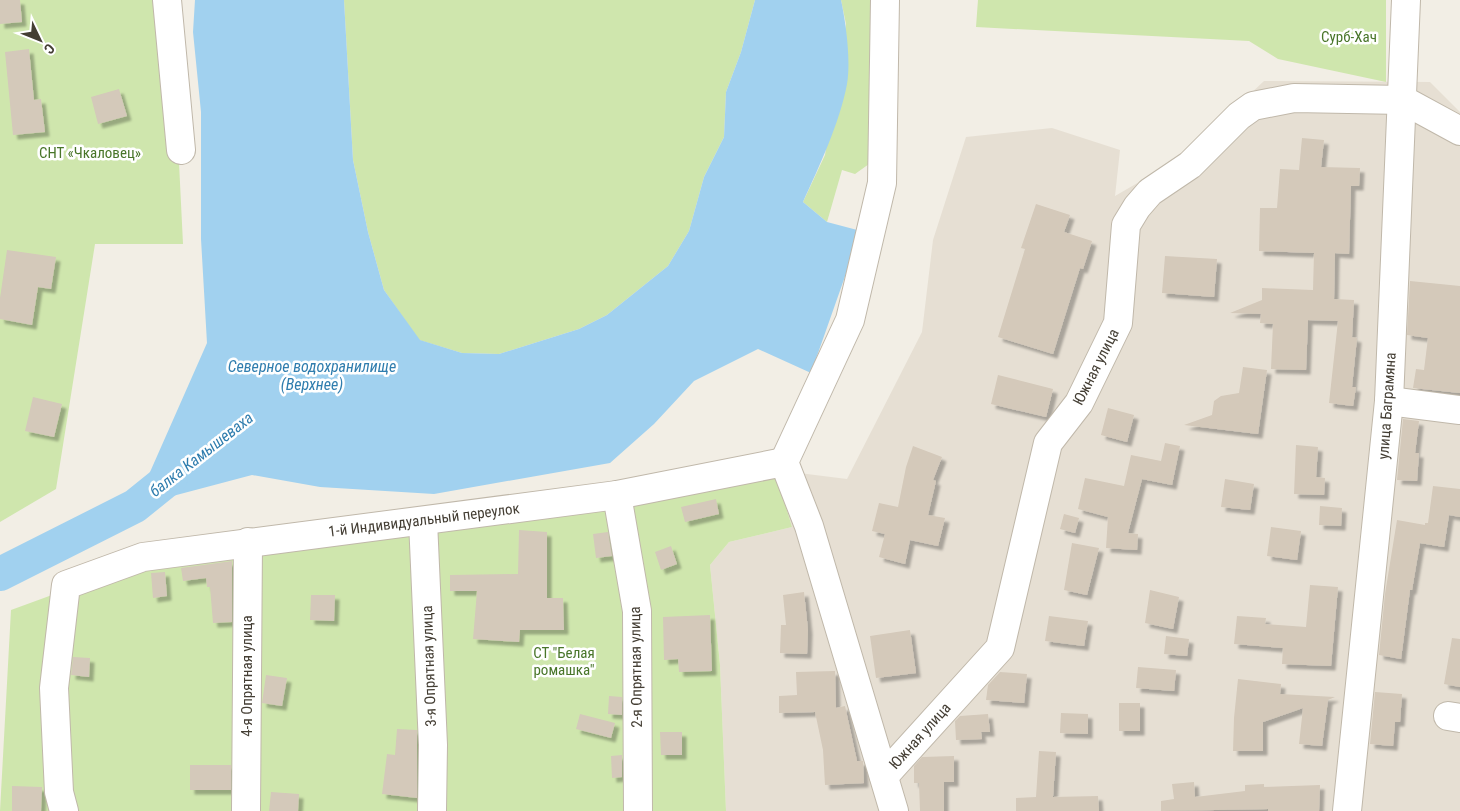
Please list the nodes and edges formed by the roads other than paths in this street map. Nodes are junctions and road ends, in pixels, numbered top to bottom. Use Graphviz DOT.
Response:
graph roads {
  1 [pos="167,0"];
  2 [pos="885,0"];
  3 [pos="1406,0"];
  4 [pos="1403,100"];
  5 [pos="1460,131"];
  6 [pos="181,150"];
  7 [pos="1389,401"];
  8 [pos="1460,410"];
  9 [pos="784,462"];
  10 [pos="616,495"];
  11 [pos="423,520"];
  12 [pos="248,542"];
  13 [pos="884,776"];
  14 [pos="64,811"];
  15 [pos="246,811"];
  16 [pos="432,811"];
  17 [pos="638,811"];
  18 [pos="894,811"];
  19 [pos="1347,811"];
  1 -- 6 [label="street"];
  2 -- 9 [label="street"];
  3 -- 4 [label="street, улица Баграмяна"];
  4 -- 5 [label="street"];
  4 -- 7 [label="street, улица Баграмяна"];
  4 -- 13 [label="street, Южная улица"];
  7 -- 8 [label="street"];
  7 -- 19 [label="street, улица Баграмяна"];
  9 -- 10 [label="street, 1-й Индивидуальный переулок"];
  9 -- 13 [label="street, Южная улица"];
  10 -- 11 [label="street, 1-й Индивидуальный переулок"];
  10 -- 17 [label="street, 2-я Опрятная улица"];
  11 -- 12 [label="street, 1-й Индивидуальный переулок"];
  11 -- 16 [label="street, 3-я Опрятная улица"];
  12 -- 14 [label="street, 1-й Индивидуальный переулок"];
  12 -- 15 [label="street, 4-я Опрятная улица"];
  13 -- 18 [label="street, Южная улица"];
}
